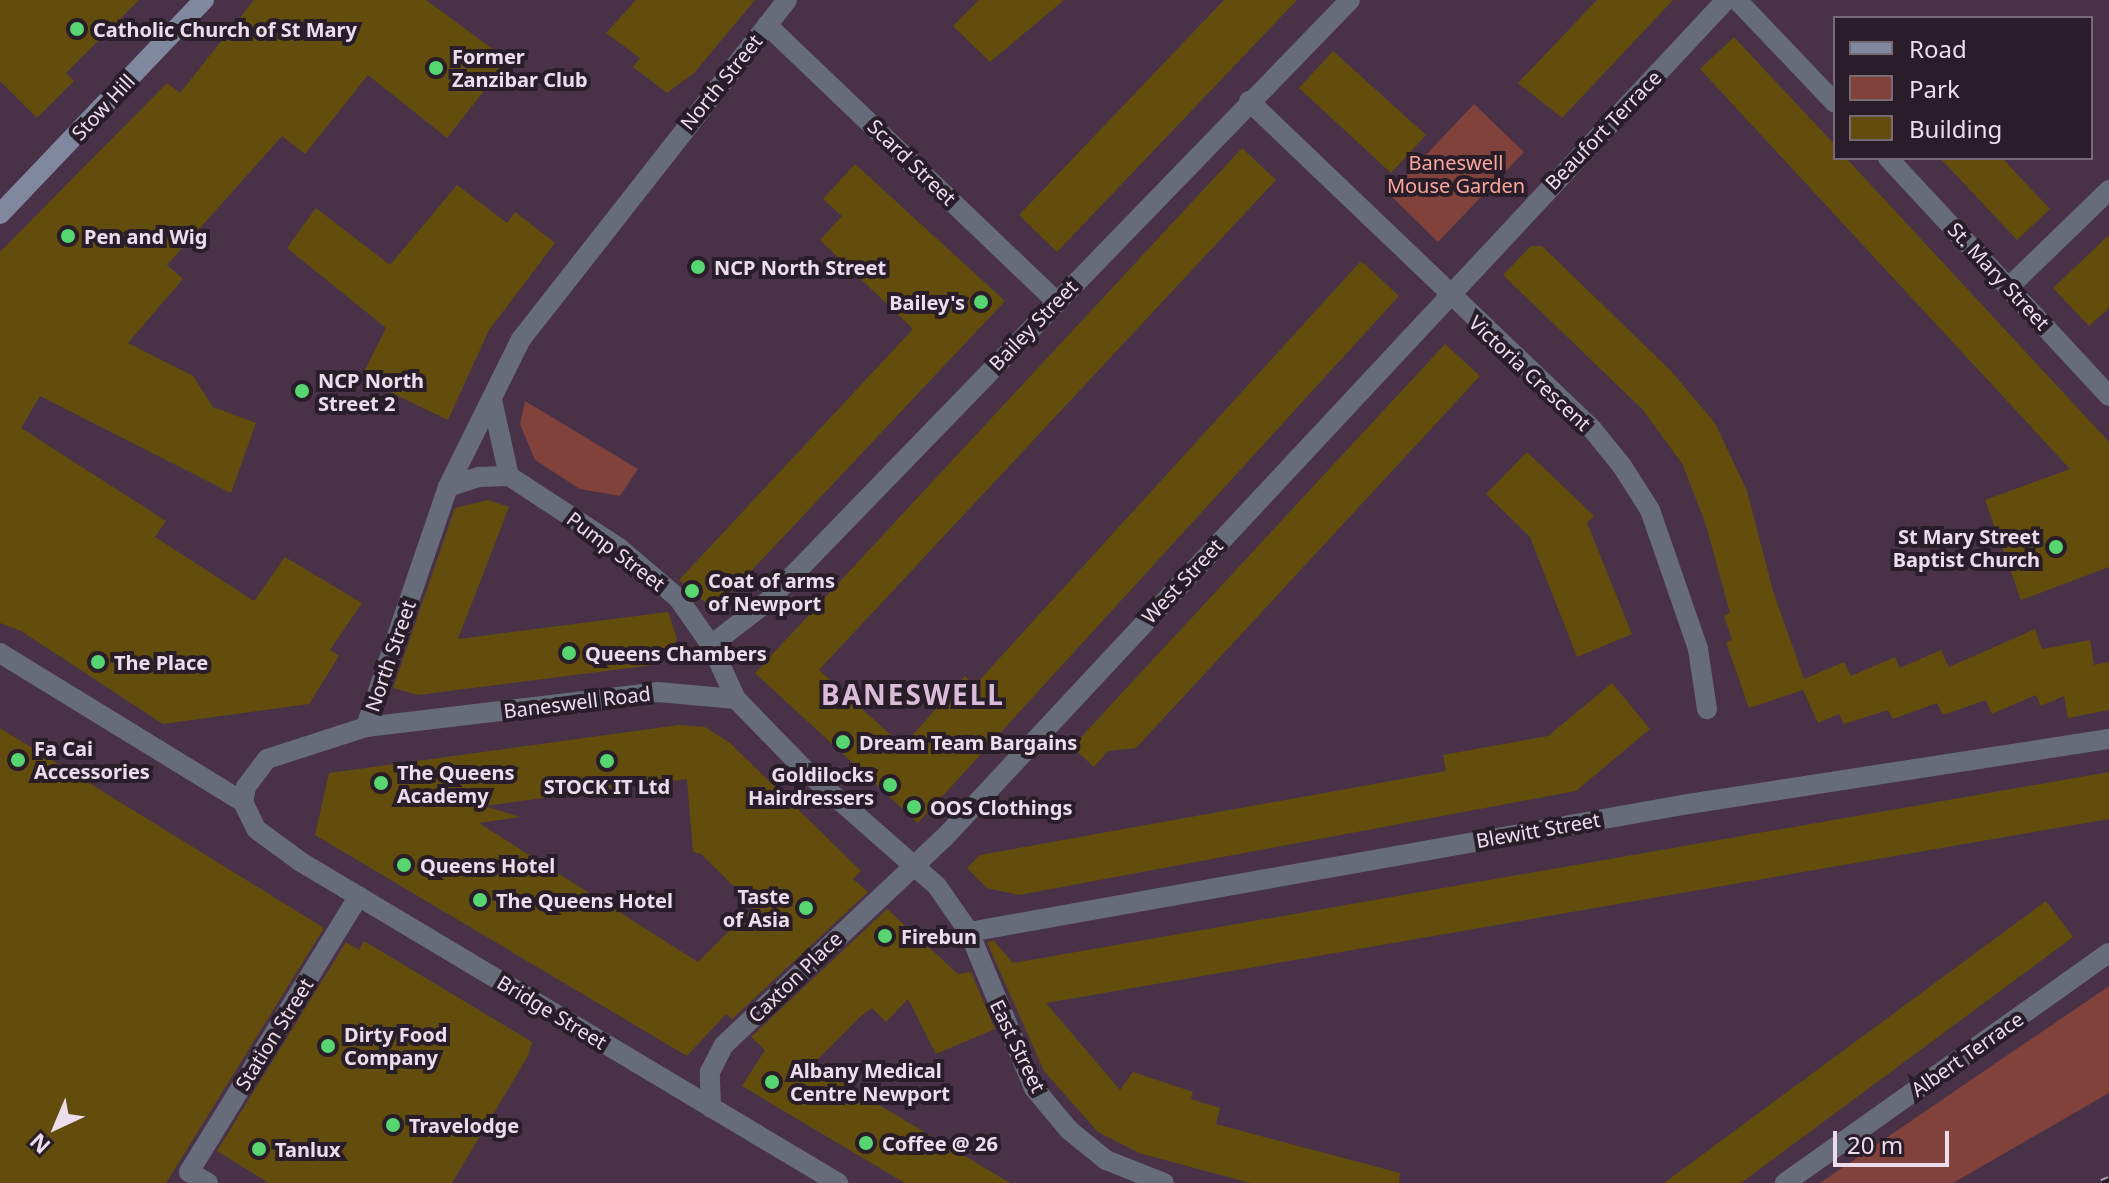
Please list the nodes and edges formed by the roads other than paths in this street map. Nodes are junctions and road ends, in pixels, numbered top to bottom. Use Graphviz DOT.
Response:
graph roads {
  1 [pos="204,0"];
  2 [pos="787,0"];
  3 [pos="1350,0"];
  4 [pos="1726,0"];
  5 [pos="1737,0"];
  6 [pos="767,25"];
  7 [pos="1249,101"];
  8 [pos="1833,101"];
  9 [pos="1890,160"];
  10 [pos="2109,190"];
  11 [pos="0,214"];
  12 [pos="2010,286"];
  13 [pos="1446,295"];
  14 [pos="1056,301"];
  15 [pos="2109,396"];
  16 [pos="492,400"];
  17 [pos="509,476"];
  18 [pos="448,487"];
  19 [pos="711,645"];
  20 [pos="0,653"];
  21 [pos="736,699"];
  22 [pos="1707,709"];
  23 [pos="366,727"];
  24 [pos="2109,739"];
  25 [pos="243,802"];
  26 [pos="916,866"];
  27 [pos="359,896"];
  28 [pos="969,932"];
  29 [pos="2109,953"];
  30 [pos="711,1108"];
  31 [pos="208,1183"];
  32 [pos="838,1183"];
  33 [pos="1164,1183"];
  34 [pos="1785,1183"];
  1 -- 11 [label="street, Stow Hill"];
  2 -- 6 [label="street, North Street"];
  3 -- 7 [label="street, Bailey Street"];
  4 -- 13 [label="street, Beaufort Terrace"];
  5 -- 8 [label="street"];
  6 -- 14 [label="street, Scard Street"];
  6 -- 16 [label="street, North Street"];
  7 -- 13 [label="street, Victoria Crescent"];
  7 -- 14 [label="street, Bailey Street"];
  9 -- 12 [label="street, St. Mary Street"];
  10 -- 12 [label="street"];
  12 -- 15 [label="street, St. Mary Street"];
  13 -- 22 [label="street, Victoria Crescent"];
  13 -- 26 [label="street, West Street"];
  14 -- 19 [label="street, Bailey Street"];
  16 -- 17 [label="street"];
  16 -- 18 [label="street, North Street"];
  17 -- 18 [label="street"];
  17 -- 19 [label="street, Pump Street"];
  18 -- 23 [label="street, North Street"];
  19 -- 21 [label="street, Pump Street"];
  20 -- 25 [label="street"];
  21 -- 23 [label="street, Baneswell Road"];
  21 -- 26 [label="street"];
  23 -- 25 [label="street, North Street"];
  24 -- 28 [label="street, Blewitt Street"];
  25 -- 27 [label="street, Bridge Street"];
  26 -- 28 [label="street, East Street"];
  26 -- 30 [label="street, Caxton Place"];
  27 -- 30 [label="street, Bridge Street"];
  27 -- 31 [label="street, Station Street"];
  28 -- 33 [label="street, East Street"];
  29 -- 34 [label="street, Albert Terrace"];
  30 -- 32 [label="street, Bridge Street"];
}
